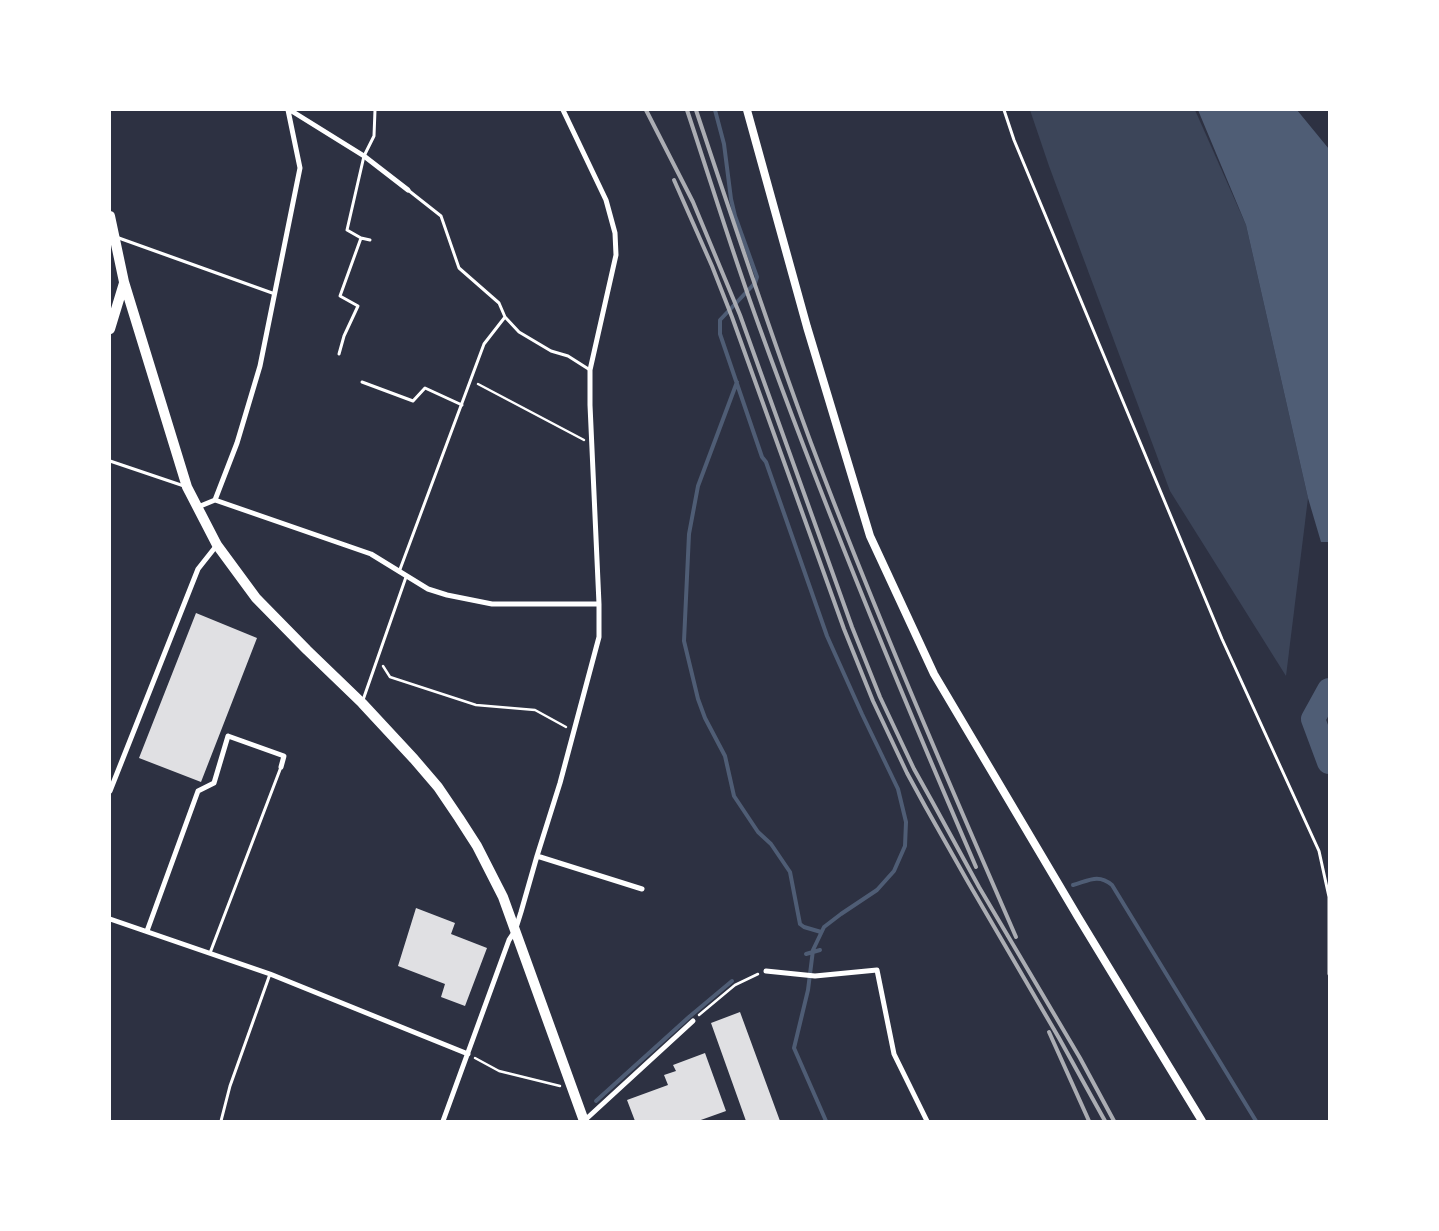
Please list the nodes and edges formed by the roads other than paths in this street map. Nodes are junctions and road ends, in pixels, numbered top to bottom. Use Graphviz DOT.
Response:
graph roads {
  1 [pos="289,110"];
  2 [pos="375,110"];
  3 [pos="563,110"];
  4 [pos="748,110"];
  5 [pos="1004,110"];
  6 [pos="364,156"];
  7 [pos="408,190"];
  8 [pos="110,216"];
  9 [pos="112,236"];
  10 [pos="361,238"];
  11 [pos="370,240"];
  12 [pos="124,282"];
  13 [pos="275,294"];
  14 [pos="504,317"];
  15 [pos="110,329"];
  16 [pos="339,354"];
  17 [pos="590,370"];
  18 [pos="362,382"];
  19 [pos="462,406"];
  20 [pos="110,461"];
  21 [pos="188,487"];
  22 [pos="215,500"];
  23 [pos="198,507"];
  24 [pos="216,545"];
  25 [pos="399,572"];
  26 [pos="406,577"];
  27 [pos="599,604"];
  28 [pos="362,703"];
  29 [pos="281,767"];
  30 [pos="110,791"];
  31 [pos="537,856"];
  32 [pos="642,889"];
  33 [pos="110,919"];
  34 [pos="146,930"];
  35 [pos="515,931"];
  36 [pos="210,952"];
  37 [pos="766,972"];
  38 [pos="270,974"];
  39 [pos="1329,974"];
  40 [pos="693,1021"];
  41 [pos="468,1054"];
  42 [pos="221,1121"];
  43 [pos="443,1121"];
  44 [pos="584,1121"];
  45 [pos="927,1121"];
  46 [pos="1202,1121"];
  1 -- 6 [label="street"];
  1 -- 13 [label="street"];
  2 -- 6 [label="lane"];
  3 -- 17 [label="street"];
  4 -- 46 [label="street"];
  5 -- 39 [label="lane"];
  6 -- 7 [label="street"];
  6 -- 10 [label="lane"];
  7 -- 14 [label="lane"];
  8 -- 9 [label="highway"];
  9 -- 12 [label="highway"];
  9 -- 13 [label="lane"];
  10 -- 11 [label="lane"];
  10 -- 16 [label="lane"];
  12 -- 15 [label="highway"];
  12 -- 21 [label="highway"];
  13 -- 22 [label="street"];
  14 -- 17 [label="lane"];
  14 -- 19 [label="lane"];
  17 -- 27 [label="street"];
  18 -- 19 [label="lane"];
  19 -- 25 [label="lane"];
  20 -- 21 [label="lane"];
  21 -- 23 [label="highway"];
  22 -- 23 [label="street"];
  22 -- 25 [label="street"];
  23 -- 24 [label="highway"];
  24 -- 28 [label="highway"];
  24 -- 30 [label="street"];
  25 -- 26 [label="street"];
  26 -- 27 [label="street"];
  26 -- 28 [label="lane"];
  27 -- 31 [label="street"];
  28 -- 35 [label="highway"];
  29 -- 34 [label="street"];
  29 -- 36 [label="lane"];
  31 -- 32 [label="street"];
  31 -- 35 [label="street"];
  33 -- 34 [label="street"];
  34 -- 36 [label="street"];
  35 -- 41 [label="street"];
  35 -- 44 [label="highway"];
  36 -- 38 [label="street"];
  37 -- 45 [label="street"];
  38 -- 41 [label="street"];
  38 -- 42 [label="lane"];
  40 -- 44 [label="street"];
  41 -- 43 [label="street"];
}
